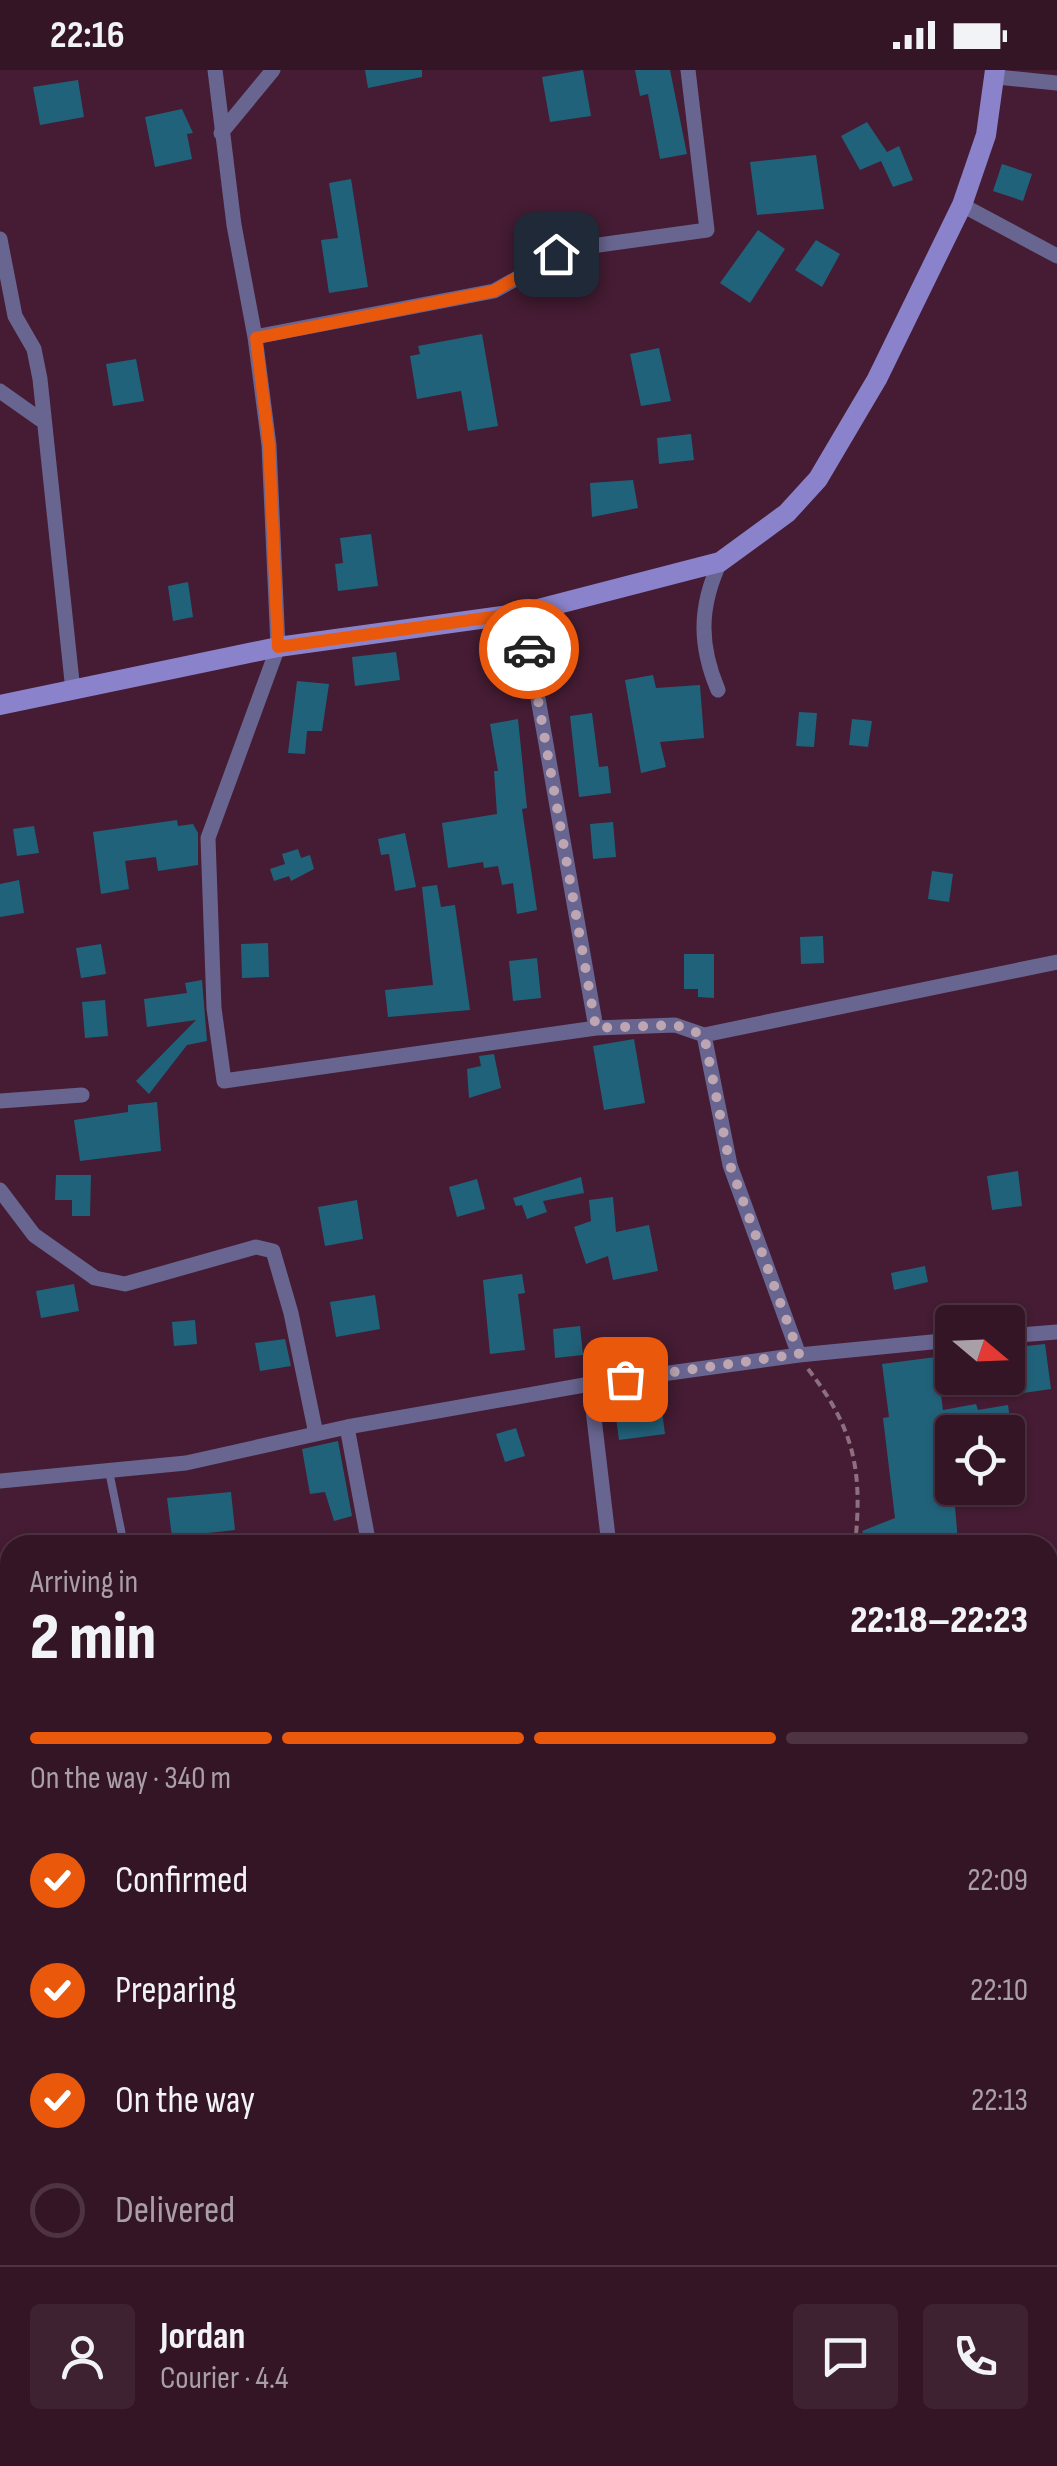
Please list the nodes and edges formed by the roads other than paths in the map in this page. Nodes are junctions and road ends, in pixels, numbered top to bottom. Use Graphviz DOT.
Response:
graph roads {
  1 [pos="215,70"];
  2 [pos="274,70"];
  3 [pos="688,70"];
  4 [pos="996,73"];
  5 [pos="1057,83"];
  6 [pos="222,133"];
  7 [pos="962,205"];
  8 [pos="0,238"];
  9 [pos="1057,256"];
  10 [pos="256,338"];
  11 [pos="0,391"];
  12 [pos="41,420"];
  13 [pos="720,562"];
  14 [pos="522,613"];
  15 [pos="278,647"];
  16 [pos="718,690"];
  17 [pos="73,691"];
  18 [pos="0,705"];
  19 [pos="1057,962"];
  20 [pos="596,1028"];
  21 [pos="704,1035"];
  22 [pos="82,1096"];
  23 [pos="0,1101"];
  24 [pos="0,1190"];
  25 [pos="1057,1332"];
  26 [pos="1025,1335"];
  27 [pos="935,1342"];
  28 [pos="799,1354"];
  29 [pos="590,1384"];
  30 [pos="347,1427"];
  31 [pos="316,1434"];
  32 [pos="109,1470"];
  33 [pos="0,1480"];
  34 [pos="122,1535"];
  35 [pos="368,1535"];
  36 [pos="608,1535"];
  1 -- 6 [label="street"];
  2 -- 6 [label="street"];
  3 -- 10 [label="street"];
  4 -- 5 [label="street"];
  4 -- 7 [label="main road"];
  6 -- 10 [label="street"];
  7 -- 9 [label="street"];
  7 -- 13 [label="main road"];
  8 -- 12 [label="street"];
  10 -- 15 [label="street"];
  11 -- 12 [label="street"];
  12 -- 17 [label="street"];
  13 -- 14 [label="main road"];
  13 -- 16 [label="street"];
  14 -- 15 [label="main road"];
  14 -- 20 [label="street"];
  15 -- 17 [label="main road"];
  15 -- 20 [label="street"];
  17 -- 18 [label="main road"];
  19 -- 21 [label="street"];
  20 -- 21 [label="street"];
  21 -- 28 [label="street"];
  22 -- 23 [label="street"];
  24 -- 31 [label="street"];
  25 -- 26 [label="street"];
  27 -- 28 [label="street"];
  28 -- 29 [label="street"];
  29 -- 30 [label="street"];
  29 -- 36 [label="street"];
  30 -- 31 [label="street"];
  30 -- 35 [label="street"];
  31 -- 32 [label="street"];
  32 -- 33 [label="street"];
  32 -- 34 [label="lane"];
}
